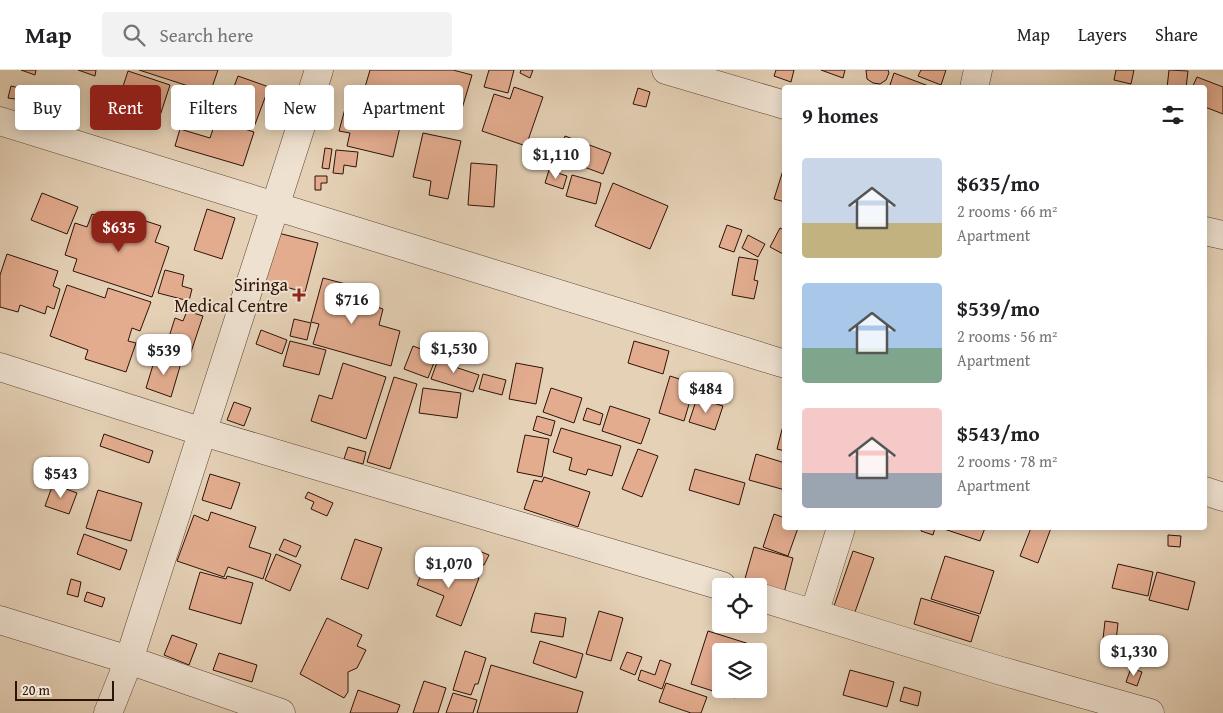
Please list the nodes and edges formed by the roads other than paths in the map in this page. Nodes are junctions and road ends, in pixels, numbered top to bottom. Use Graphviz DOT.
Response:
graph roads {
  1 [pos="319,70"];
  2 [pos="666,70"];
  3 [pos="978,70"];
  4 [pos="975,85"];
  5 [pos="782,104"];
  6 [pos="0,121"];
  7 [pos="275,207"];
  8 [pos="1207,232"];
  9 [pos="1223,236"];
  10 [pos="782,363"];
  11 [pos="0,367"];
  12 [pos="203,432"];
  13 [pos="1207,492"];
  14 [pos="1223,496"];
  15 [pos="840,530"];
  16 [pos="712,583"];
  17 [pos="767,599"];
  18 [pos="814,614"];
  19 [pos="0,620"];
  20 [pos="129,660"];
  21 [pos="108,713"];
  22 [pos="281,713"];
  23 [pos="1150,713"];
  1 -- 7 [label="street"];
  2 -- 5 [label="street"];
  3 -- 4 [label="street"];
  6 -- 7 [label="street"];
  7 -- 10 [label="street"];
  7 -- 12 [label="street"];
  8 -- 9 [label="street"];
  11 -- 12 [label="street"];
  12 -- 16 [label="street"];
  12 -- 20 [label="street"];
  13 -- 14 [label="street"];
  15 -- 18 [label="street"];
  17 -- 18 [label="street"];
  18 -- 23 [label="street"];
  19 -- 20 [label="street"];
  20 -- 21 [label="street"];
  20 -- 22 [label="street"];
}
